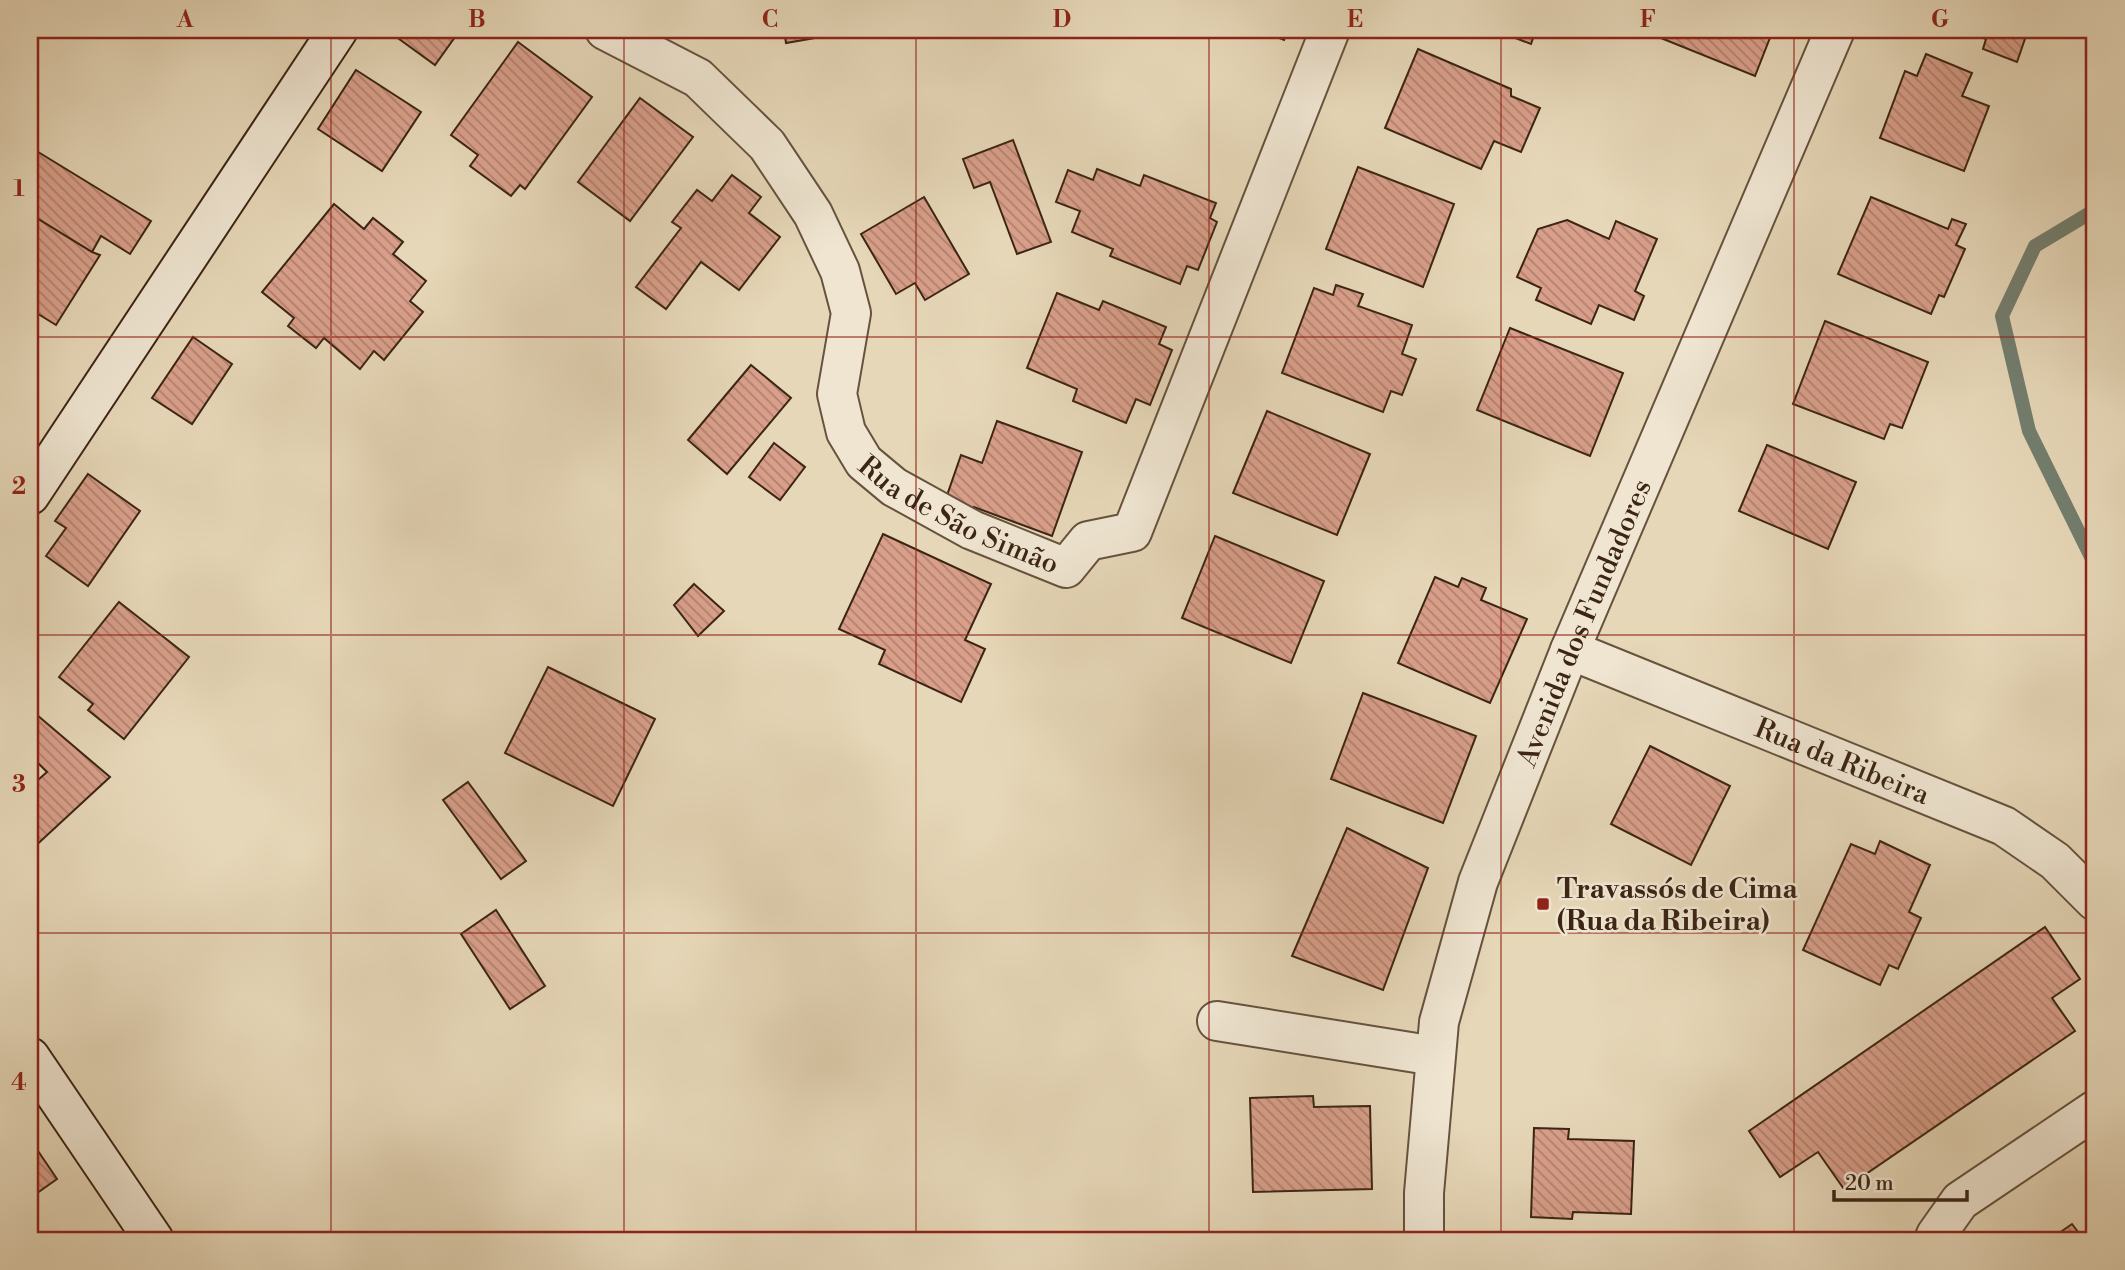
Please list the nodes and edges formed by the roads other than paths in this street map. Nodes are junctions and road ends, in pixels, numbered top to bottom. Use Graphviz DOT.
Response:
graph roads {
  1 [pos="338,30"];
  2 [pos="605,30"];
  3 [pos="1330,30"];
  4 [pos="1835,30"];
  5 [pos="30,495"];
  6 [pos="1570,650"];
  7 [pos="2095,901"];
  8 [pos="1217,1021"];
  9 [pos="1435,1056"];
  10 [pos="30,1057"];
  11 [pos="2095,1110"];
  12 [pos="154,1240"];
  13 [pos="1424,1240"];
  14 [pos="1934,1240"];
  1 -- 5 [label="street"];
  2 -- 3 [label="street, Rua de São Simão"];
  4 -- 6 [label="street, Avenida dos Fundadores"];
  6 -- 7 [label="street, Rua da Ribeira"];
  6 -- 9 [label="street, Avenida dos Fundadores"];
  8 -- 9 [label="street"];
  9 -- 13 [label="street, Avenida dos Fundadores"];
  10 -- 12 [label="street"];
  11 -- 14 [label="street"];
}
